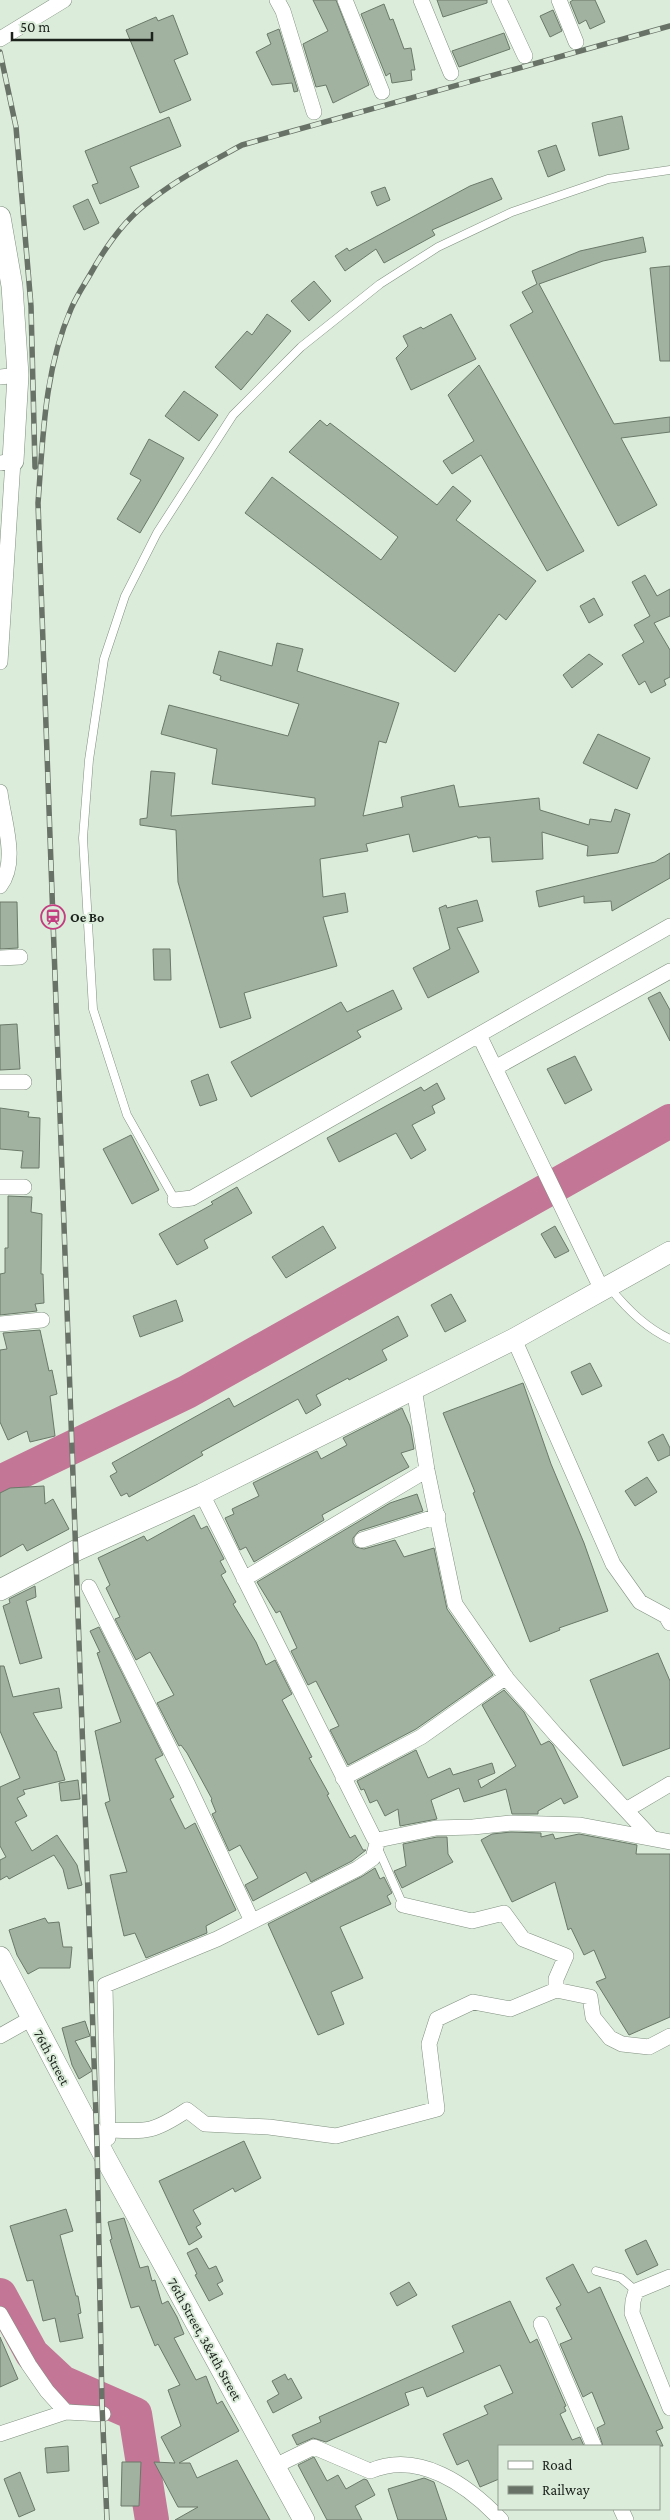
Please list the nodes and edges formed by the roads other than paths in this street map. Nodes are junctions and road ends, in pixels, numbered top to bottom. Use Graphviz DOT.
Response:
graph roads {
  1 [pos="64,0"];
  2 [pos="277,0"];
  3 [pos="346,0"];
  4 [pos="421,0"];
  5 [pos="499,0"];
  6 [pos="559,0"];
  7 [pos="0,39"];
  8 [pos="576,42"];
  9 [pos="525,56"];
  10 [pos="451,73"];
  11 [pos="382,92"];
  12 [pos="314,112"];
  13 [pos="670,170"];
  14 [pos="0,217"];
  15 [pos="7,317"];
  16 [pos="9,376"];
  17 [pos="7,462"];
  18 [pos="0,660"];
  19 [pos="0,792"];
  20 [pos="1,810"];
  21 [pos="0,886"];
  22 [pos="670,926"];
  23 [pos="20,956"];
  24 [pos="0,958"];
  25 [pos="670,971"];
  26 [pos="479,1035"];
  27 [pos="495,1068"];
  28 [pos="0,1082"];
  29 [pos="24,1082"];
  30 [pos="0,1187"];
  31 [pos="24,1187"];
  32 [pos="174,1200"];
  33 [pos="670,1252"];
  34 [pos="605,1288"];
  35 [pos="42,1320"];
  36 [pos="0,1324"];
  37 [pos="514,1338"];
  38 [pos="670,1339"];
  39 [pos="414,1388"];
  40 [pos="426,1470"];
  41 [pos="202,1494"];
  42 [pos="438,1516"];
  43 [pos="362,1540"];
  44 [pos="244,1579"];
  45 [pos="89,1588"];
  46 [pos="0,1590"];
  47 [pos="670,1623"];
  48 [pos="506,1677"];
  49 [pos="342,1778"];
  50 [pos="670,1784"];
  51 [pos="626,1810"];
  52 [pos="651,1837"];
  53 [pos="377,1842"];
  54 [pos="670,1842"];
  55 [pos="403,1905"];
  56 [pos="252,1921"];
  57 [pos="0,1957"];
  58 [pos="556,1990"];
  59 [pos="32,2018"];
  60 [pos="0,2036"];
  61 [pos="670,2036"];
  62 [pos="109,2130"];
  63 [pos="105,2158"];
  64 [pos="596,2271"];
  65 [pos="670,2277"];
  66 [pos="636,2292"];
  67 [pos="0,2314"];
  68 [pos="541,2324"];
  69 [pos="670,2408"];
  70 [pos="66,2412"];
  71 [pos="103,2414"];
  72 [pos="0,2434"];
  73 [pos="594,2445"];
  74 [pos="275,2466"];
  75 [pos="304,2520"];
  76 [pos="501,2520"];
  1 -- 7 [label="street"];
  2 -- 12 [label="street"];
  3 -- 11 [label="street"];
  4 -- 10 [label="street"];
  5 -- 9 [label="street"];
  6 -- 8 [label="street"];
  13 -- 32 [label="lane"];
  14 -- 15 [label="street"];
  15 -- 16 [label="street"];
  16 -- 17 [label="street"];
  17 -- 18 [label="street"];
  19 -- 20 [label="street"];
  20 -- 21 [label="street"];
  22 -- 26 [label="street"];
  23 -- 24 [label="street"];
  25 -- 27 [label="street"];
  26 -- 27 [label="street"];
  26 -- 32 [label="street"];
  27 -- 34 [label="street"];
  28 -- 29 [label="street"];
  30 -- 31 [label="street"];
  33 -- 34 [label="street"];
  34 -- 37 [label="street"];
  34 -- 38 [label="lane"];
  35 -- 36 [label="street"];
  37 -- 39 [label="street"];
  37 -- 47 [label="street"];
  39 -- 40 [label="street"];
  39 -- 41 [label="street"];
  40 -- 42 [label="street"];
  40 -- 44 [label="street"];
  41 -- 44 [label="street"];
  41 -- 46 [label="street"];
  42 -- 43 [label="street"];
  42 -- 48 [label="street"];
  44 -- 49 [label="street"];
  45 -- 56 [label="street"];
  48 -- 49 [label="street"];
  48 -- 51 [label="street"];
  49 -- 53 [label="street"];
  50 -- 51 [label="street"];
  51 -- 52 [label="street"];
  52 -- 53 [label="street"];
  52 -- 54 [label="street"];
  53 -- 55 [label="lane"];
  53 -- 56 [label="street"];
  55 -- 58 [label="street"];
  56 -- 62 [label="street"];
  57 -- 59 [label="street, 76th Street"];
  58 -- 61 [label="street"];
  58 -- 62 [label="street"];
  59 -- 60 [label="street"];
  59 -- 63 [label="street, 76th Street"];
  62 -- 63 [label="street"];
  63 -- 74 [label="street, 76th Street, 3&4th Street"];
  64 -- 66 [label="lane"];
  65 -- 66 [label="street"];
  66 -- 69 [label="street"];
  67 -- 70 [label="street"];
  68 -- 73 [label="street"];
  70 -- 71 [label="street"];
  70 -- 72 [label="street"];
  74 -- 75 [label="street, 76th Street, 3&4th Street"];
  74 -- 76 [label="street"];
}
